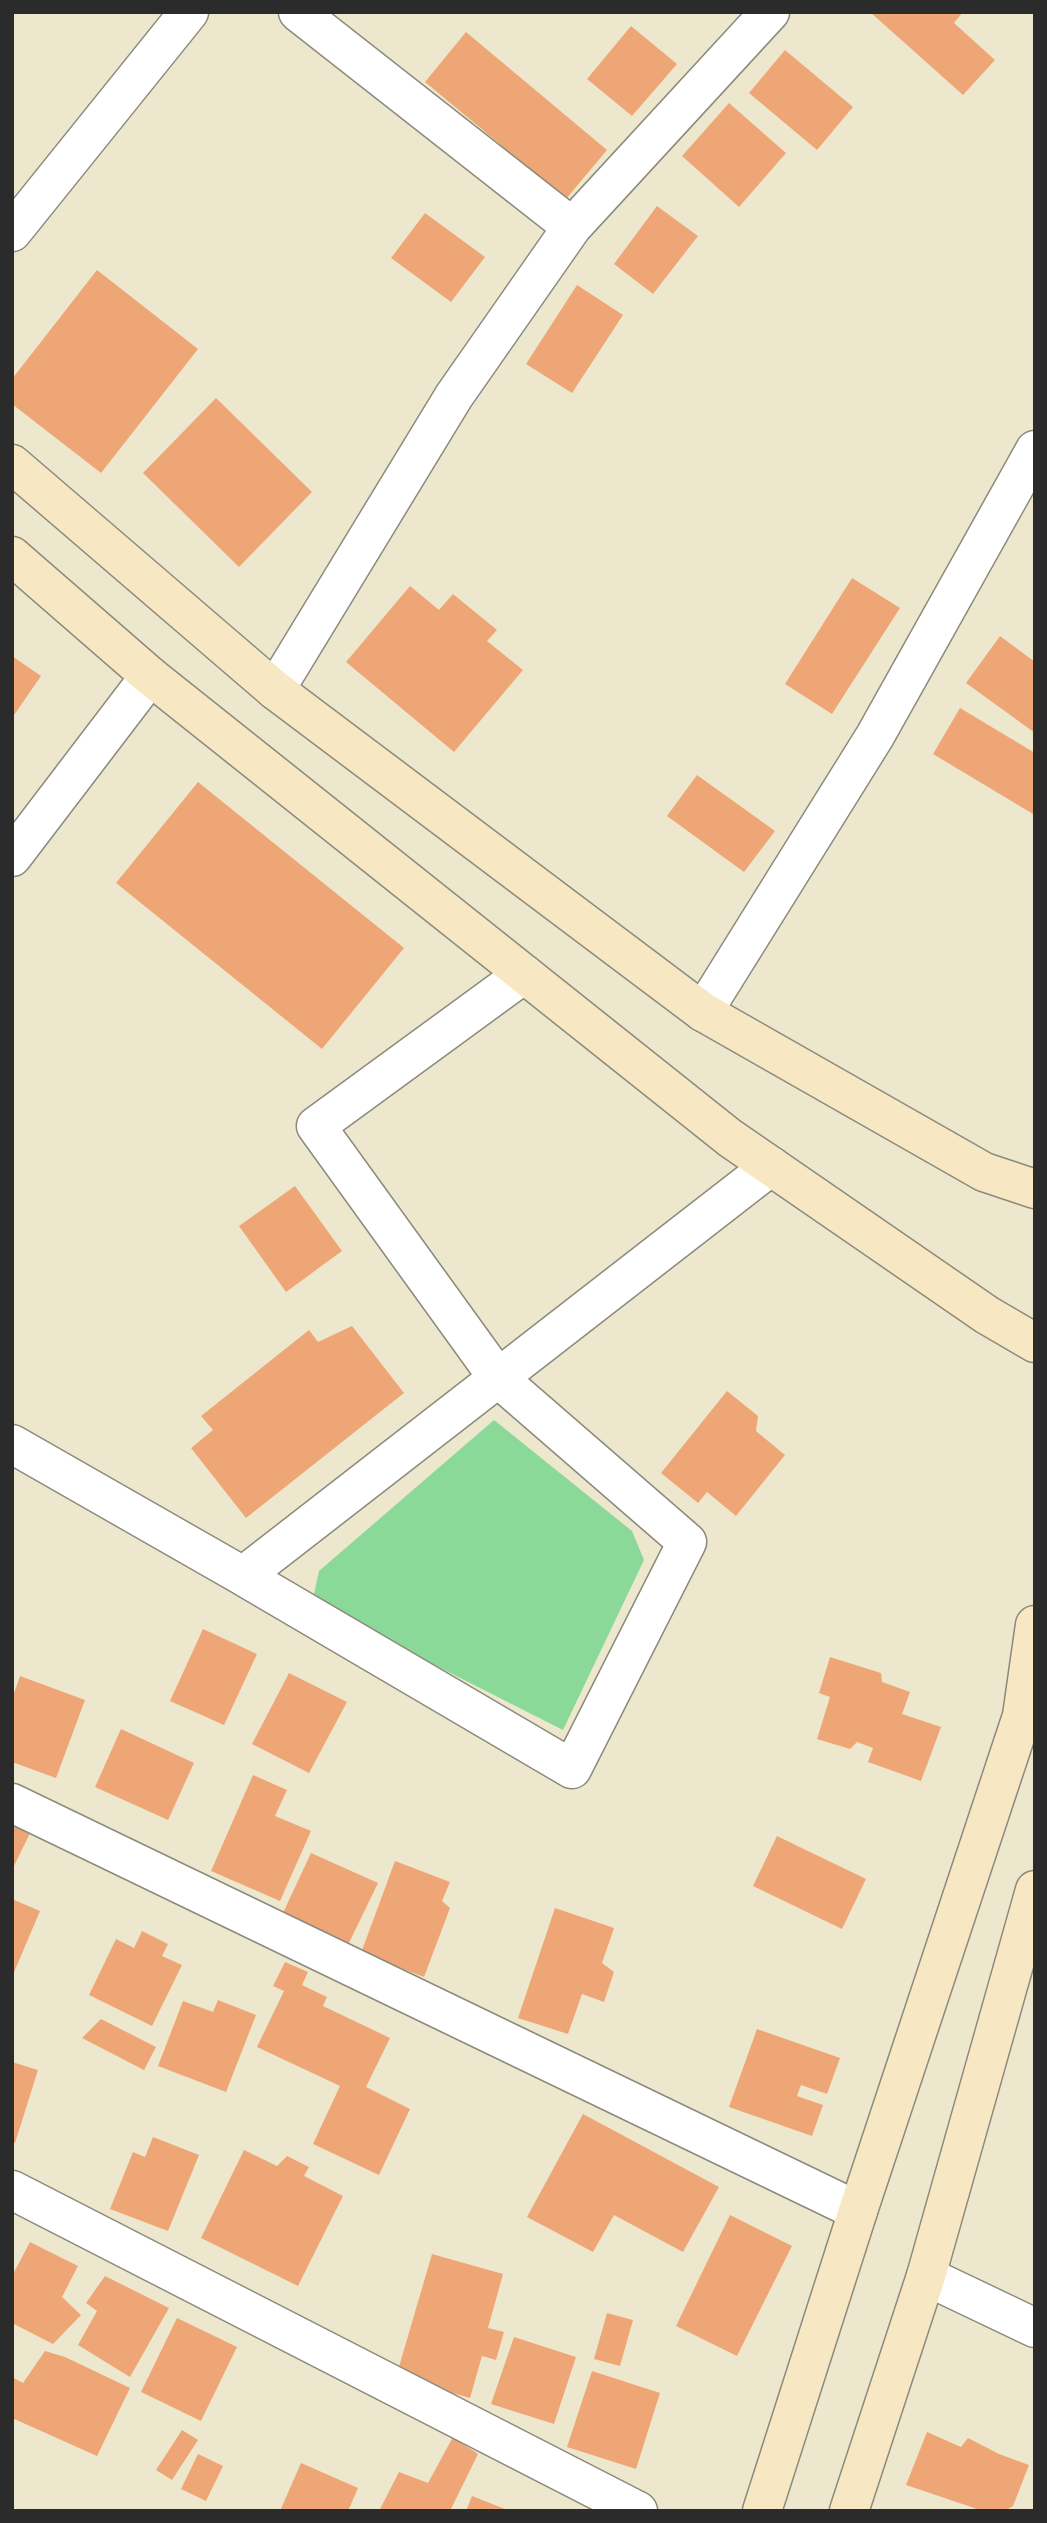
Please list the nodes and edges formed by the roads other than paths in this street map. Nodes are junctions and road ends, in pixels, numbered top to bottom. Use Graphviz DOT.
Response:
graph roads {
  1 [pos="189,12"];
  2 [pos="298,12"];
  3 [pos="769,12"];
  4 [pos="572,227"];
  5 [pos="12,232"];
  6 [pos="1035,450"];
  7 [pos="12,464"];
  8 [pos="12,556"];
  9 [pos="150,676"];
  10 [pos="275,690"];
  11 [pos="12,857"];
  12 [pos="524,974"];
  13 [pos="703,1013"];
  14 [pos="771,1166"];
  15 [pos="1035,1189"];
  16 [pos="1035,1343"];
  17 [pos="498,1378"];
  18 [pos="12,1444"];
  19 [pos="243,1576"];
  20 [pos="1035,1625"];
  21 [pos="12,1803"];
  22 [pos="1035,1890"];
  23 [pos="12,2190"];
  24 [pos="858,2211"];
  25 [pos="926,2276"];
  26 [pos="1035,2328"];
  27 [pos="638,2511"];
  28 [pos="762,2511"];
  29 [pos="849,2511"];
  1 -- 5 [label="street"];
  2 -- 4 [label="street"];
  3 -- 4 [label="street"];
  4 -- 10 [label="street"];
  6 -- 13 [label="street"];
  7 -- 10 [label="main road"];
  8 -- 9 [label="main road"];
  9 -- 11 [label="street"];
  9 -- 12 [label="main road"];
  10 -- 13 [label="main road"];
  12 -- 14 [label="main road"];
  12 -- 17 [label="street"];
  13 -- 15 [label="main road"];
  14 -- 16 [label="main road"];
  14 -- 17 [label="street"];
  17 -- 19 [label="street"];
  17 -- 19 [label="street"];
  18 -- 19 [label="street"];
  20 -- 24 [label="main road"];
  21 -- 24 [label="street"];
  22 -- 25 [label="main road"];
  23 -- 27 [label="street"];
  24 -- 28 [label="main road"];
  25 -- 26 [label="street"];
  25 -- 29 [label="main road"];
}
